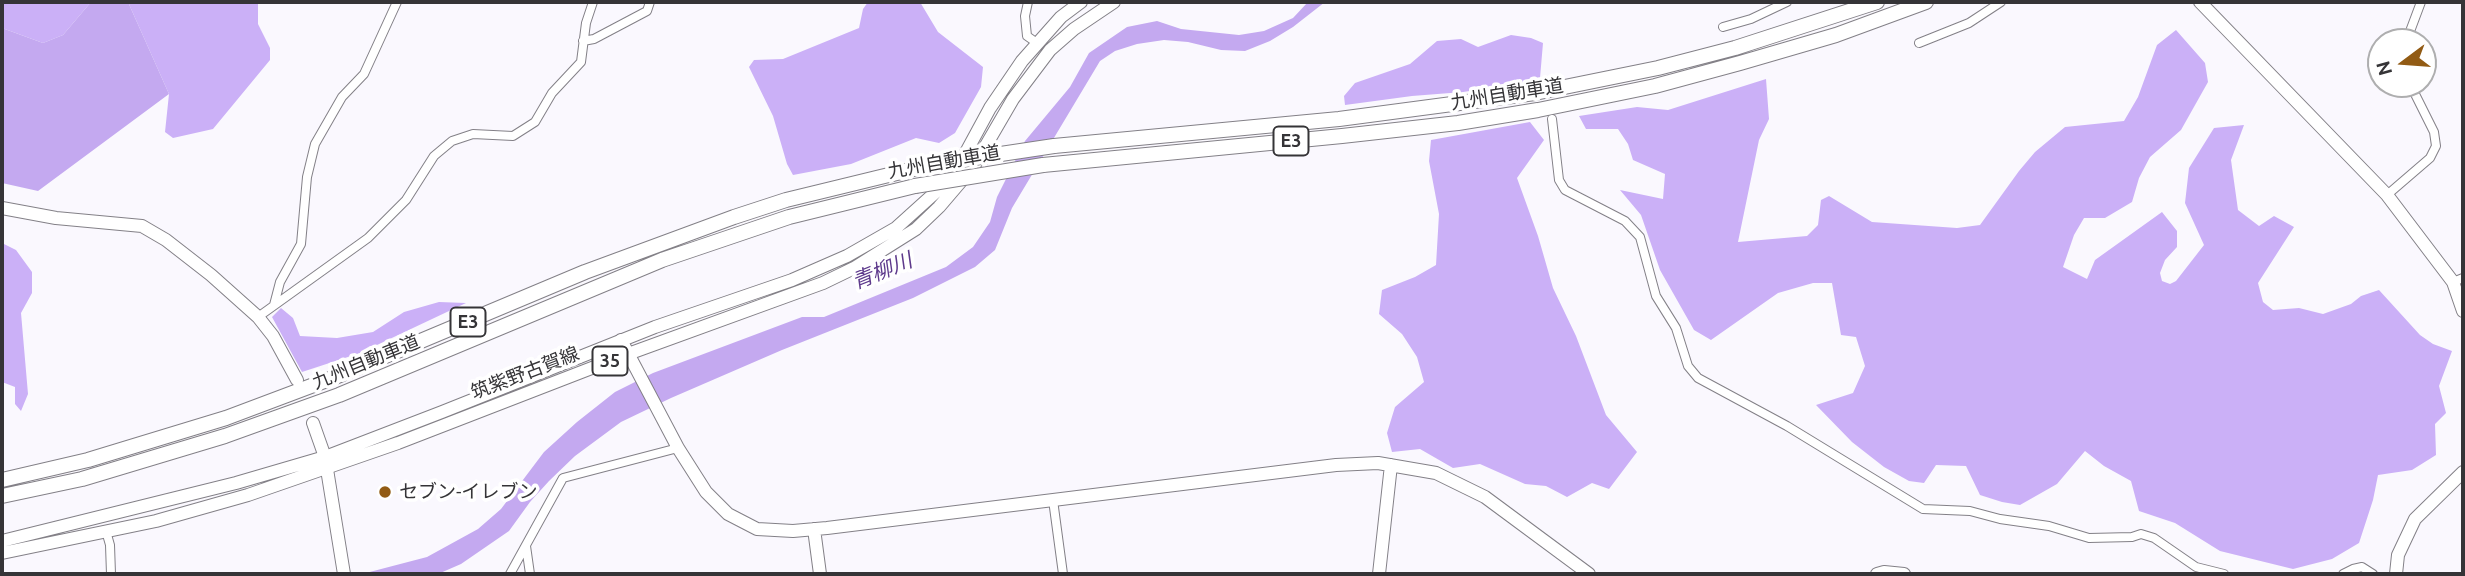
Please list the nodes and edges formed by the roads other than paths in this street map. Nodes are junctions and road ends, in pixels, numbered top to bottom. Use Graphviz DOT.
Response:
graph roads {
  1 [pos="397,2"];
  2 [pos="593,2"];
  3 [pos="650,2"];
  4 [pos="1028,2"];
  5 [pos="1081,2"];
  6 [pos="1114,2"];
  7 [pos="1787,2"];
  8 [pos="1877,2"];
  9 [pos="1926,2"];
  10 [pos="2000,2"];
  11 [pos="2200,2"];
  12 [pos="2421,2"];
  13 [pos="1724,27"];
  14 [pos="2411,28"];
  15 [pos="583,41"];
  16 [pos="1037,43"];
  17 [pos="1919,43"];
  18 [pos="2417,98"];
  19 [pos="1552,120"];
  20 [pos="2387,195"];
  21 [pos="2,208"];
  22 [pos="2458,280"];
  23 [pos="274,304"];
  24 [pos="2463,311"];
  25 [pos="258,317"];
  26 [pos="621,340"];
  27 [pos="628,354"];
  28 [pos="297,380"];
  29 [pos="313,423"];
  30 [pos="678,448"];
  31 [pos="326,463"];
  32 [pos="1391,465"];
  33 [pos="2463,472"];
  34 [pos="2,480"];
  35 [pos="2,496"];
  36 [pos="1053,500"];
  37 [pos="814,529"];
  38 [pos="106,531"];
  39 [pos="2,541"];
  40 [pos="526,545"];
  41 [pos="2,553"];
  42 [pos="111,574"];
  43 [pos="344,574"];
  44 [pos="510,574"];
  45 [pos="530,574"];
  46 [pos="820,574"];
  47 [pos="1063,574"];
  48 [pos="1379,574"];
  49 [pos="1589,574"];
  50 [pos="1877,574"];
  51 [pos="1904,574"];
  52 [pos="2224,574"];
  53 [pos="2343,574"];
  54 [pos="2373,574"];
  55 [pos="2396,574"];
  1 -- 23 [label="street"];
  2 -- 15 [label="street"];
  3 -- 15 [label="street"];
  4 -- 16 [label="street"];
  5 -- 16 [label="main road, 筑紫野古賀線 / 35"];
  6 -- 27 [label="main road, 筑紫野古賀線 / 35"];
  7 -- 13 [label="street"];
  8 -- 34 [label="highway, 九州自動車道 / E3, bridge"];
  9 -- 35 [label="highway, 九州自動車道 / E3, bridge"];
  10 -- 17 [label="street"];
  11 -- 20 [label="main road"];
  12 -- 14 [label="street"];
  15 -- 23 [label="street"];
  16 -- 26 [label="main road, 筑紫野古賀線 / 35"];
  18 -- 20 [label="street"];
  19 -- 52 [label="street"];
  20 -- 22 [label="main road"];
  21 -- 25 [label="main road"];
  22 -- 24 [label="main road"];
  23 -- 25 [label="street"];
  25 -- 28 [label="main road"];
  26 -- 27 [label="main road"];
  26 -- 31 [label="main road, 筑紫野古賀線 / 35"];
  27 -- 30 [label="main road"];
  27 -- 31 [label="main road, 筑紫野古賀線 / 35"];
  29 -- 31 [label="main road"];
  30 -- 37 [label="main road"];
  30 -- 40 [label="street"];
  31 -- 38 [label="main road, 筑紫野古賀線 / 35"];
  31 -- 39 [label="main road, 筑紫野古賀線 / 35"];
  31 -- 43 [label="main road"];
  32 -- 36 [label="main road"];
  32 -- 48 [label="main road"];
  32 -- 49 [label="main road"];
  33 -- 55 [label="main road"];
  36 -- 37 [label="main road"];
  36 -- 47 [label="street"];
  37 -- 46 [label="main road"];
  38 -- 41 [label="main road, 筑紫野古賀線 / 35"];
  38 -- 42 [label="street"];
  40 -- 44 [label="street"];
  40 -- 45 [label="street"];
  50 -- 51 [label="main road"];
  53 -- 54 [label="street"];
}
